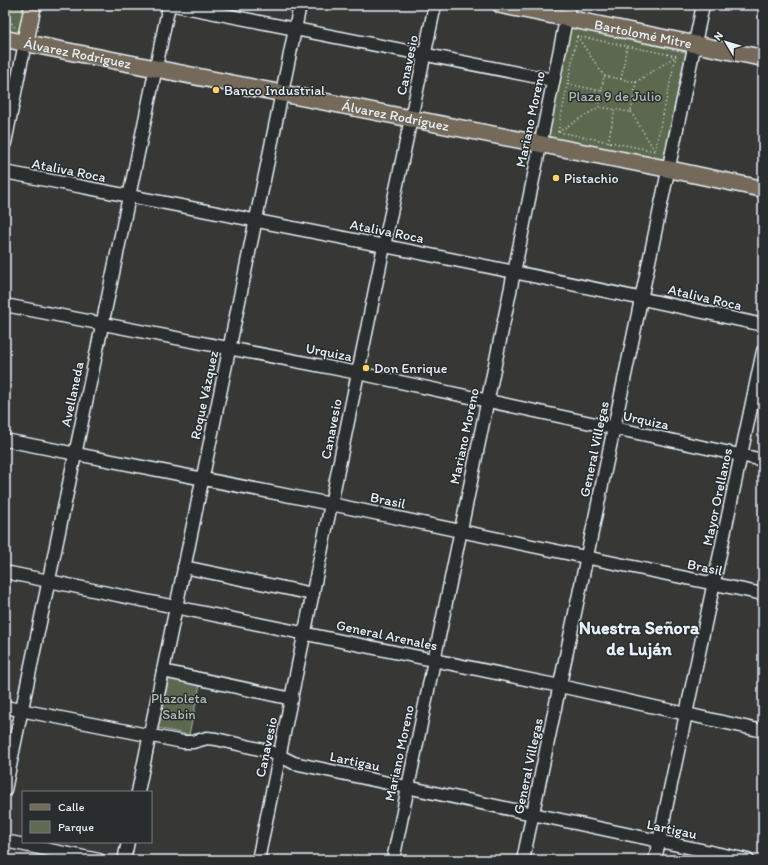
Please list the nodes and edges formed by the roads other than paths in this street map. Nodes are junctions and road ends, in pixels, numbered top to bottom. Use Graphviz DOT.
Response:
graph roads {
  1 [pos="33,5"];
  2 [pos="170,5"];
  3 [pos="174,5"];
  4 [pos="300,5"];
  5 [pos="435,5"];
  6 [pos="501,5"];
  7 [pos="702,5"];
  8 [pos="567,12"];
  9 [pos="295,29"];
  10 [pos="5,39"];
  11 [pos="25,43"];
  12 [pos="694,44"];
  13 [pos="424,54"];
  14 [pos="763,58"];
  15 [pos="156,68"];
  16 [pos="553,80"];
  17 [pos="282,93"];
  18 [pos="411,118"];
  19 [pos="5,143"];
  20 [pos="540,144"];
  21 [pos="668,169"];
  22 [pos="5,172"];
  23 [pos="763,188"];
  24 [pos="129,196"];
  25 [pos="256,221"];
  26 [pos="384,246"];
  27 [pos="514,272"];
  28 [pos="641,298"];
  29 [pos="5,305"];
  30 [pos="102,324"];
  31 [pos="763,325"];
  32 [pos="230,348"];
  33 [pos="763,351"];
  34 [pos="358,373"];
  35 [pos="487,401"];
  36 [pos="614,428"];
  37 [pos="5,440"];
  38 [pos="75,454"];
  39 [pos="741,455"];
  40 [pos="763,460"];
  41 [pos="203,478"];
  42 [pos="331,504"];
  43 [pos="460,531"];
  44 [pos="587,557"];
  45 [pos="184,567"];
  46 [pos="5,572"];
  47 [pos="48,580"];
  48 [pos="714,584"];
  49 [pos="313,594"];
  50 [pos="763,594"];
  51 [pos="176,607"];
  52 [pos="305,633"];
  53 [pos="434,660"];
  54 [pos="163,671"];
  55 [pos="560,686"];
  56 [pos="292,699"];
  57 [pos="5,707"];
  58 [pos="22,710"];
  59 [pos="686,715"];
  60 [pos="763,731"];
  61 [pos="150,736"];
  62 [pos="280,756"];
  63 [pos="408,787"];
  64 [pos="5,790"];
  65 [pos="138,791"];
  66 [pos="533,814"];
  67 [pos="5,842"];
  68 [pos="659,842"];
  69 [pos="128,843"];
  70 [pos="99,860"];
  71 [pos="124,860"];
  72 [pos="258,860"];
  73 [pos="392,860"];
  74 [pos="524,860"];
  75 [pos="655,860"];
  76 [pos="748,860"];
  1 -- 11 [label="main road"];
  2 -- 15 [label="street, Avellaneda"];
  3 -- 9 [label="street"];
  4 -- 9 [label="street, Roque Vázquez"];
  5 -- 13 [label="street, Canavesio"];
  6 -- 8 [label="main road, Bartolomé Mitre"];
  7 -- 12 [label="street, General Villegas"];
  8 -- 12 [label="main road, Bartolomé Mitre"];
  8 -- 16 [label="street, Mariano Moreno"];
  9 -- 13 [label="street"];
  9 -- 17 [label="street, Roque Vázquez"];
  10 -- 11 [label="main road, Álvarez Rodríguez"];
  11 -- 15 [label="main road, Álvarez Rodríguez"];
  11 -- 19 [label="street"];
  12 -- 14 [label="main road, Bartolomé Mitre"];
  12 -- 21 [label="street, General Villegas"];
  13 -- 16 [label="street"];
  13 -- 18 [label="street, Canavesio"];
  15 -- 17 [label="main road, Álvarez Rodríguez"];
  15 -- 24 [label="street, Avellaneda"];
  16 -- 20 [label="street, Mariano Moreno"];
  17 -- 18 [label="main road, Álvarez Rodríguez"];
  17 -- 25 [label="street, Roque Vázquez"];
  18 -- 20 [label="main road, Álvarez Rodríguez"];
  18 -- 26 [label="street, Canavesio"];
  20 -- 21 [label="main road, Álvarez Rodríguez"];
  20 -- 27 [label="street, Mariano Moreno"];
  21 -- 23 [label="main road, Álvarez Rodríguez"];
  21 -- 28 [label="street, General Villegas"];
  22 -- 24 [label="street, Ataliva Roca"];
  24 -- 25 [label="street, Ataliva Roca"];
  24 -- 30 [label="street, Avellaneda"];
  25 -- 26 [label="street, Ataliva Roca"];
  25 -- 32 [label="street, Roque Vázquez"];
  26 -- 27 [label="street, Ataliva Roca"];
  26 -- 34 [label="street, Canavesio"];
  27 -- 28 [label="street, Ataliva Roca"];
  27 -- 35 [label="street, Mariano Moreno"];
  28 -- 31 [label="street, Ataliva Roca"];
  28 -- 36 [label="street, General Villegas"];
  29 -- 30 [label="street, Urquiza"];
  30 -- 32 [label="street, Urquiza"];
  30 -- 38 [label="street, Avellaneda"];
  32 -- 34 [label="street, Urquiza"];
  32 -- 41 [label="street, Roque Vázquez"];
  33 -- 39 [label="street, Mayor Orellanos"];
  34 -- 35 [label="street, Urquiza"];
  34 -- 42 [label="street, Canavesio"];
  35 -- 36 [label="street, Urquiza"];
  35 -- 43 [label="street, Mariano Moreno"];
  36 -- 39 [label="street, Urquiza"];
  36 -- 44 [label="street, General Villegas"];
  37 -- 38 [label="street, Brasil"];
  38 -- 41 [label="street, Brasil"];
  38 -- 47 [label="street, Avellaneda"];
  39 -- 40 [label="street, Urquiza"];
  39 -- 48 [label="street, Mayor Orellanos"];
  41 -- 42 [label="street, Brasil"];
  41 -- 45 [label="street, Roque Vázquez"];
  42 -- 43 [label="street, Brasil"];
  42 -- 49 [label="street, Canavesio"];
  43 -- 44 [label="street, Brasil"];
  43 -- 53 [label="street, Mariano Moreno"];
  44 -- 48 [label="street, Brasil"];
  44 -- 55 [label="street, General Villegas"];
  45 -- 49 [label="street"];
  45 -- 51 [label="street, Roque Vázquez"];
  46 -- 47 [label="street, General Arenales"];
  47 -- 51 [label="street, General Arenales"];
  47 -- 58 [label="street, Avellaneda"];
  48 -- 50 [label="street, Brasil"];
  48 -- 59 [label="street, Mayor Orellanos"];
  49 -- 52 [label="street, Canavesio"];
  51 -- 52 [label="street, General Arenales"];
  51 -- 54 [label="street, Roque Vázquez"];
  52 -- 53 [label="street, General Arenales"];
  52 -- 56 [label="street, Canavesio"];
  53 -- 55 [label="street, General Arenales"];
  53 -- 63 [label="street, Mariano Moreno"];
  54 -- 56 [label="street"];
  54 -- 61 [label="street, Roque Vázquez"];
  55 -- 59 [label="street, General Arenales"];
  55 -- 66 [label="street, General Villegas"];
  56 -- 62 [label="street, Canavesio"];
  57 -- 58 [label="street, Lartigau"];
  58 -- 61 [label="street, Lartigau"];
  58 -- 64 [label="street, Avellaneda"];
  59 -- 60 [label="street, General Arenales"];
  59 -- 68 [label="street, Mayor Orellanos"];
  61 -- 62 [label="street, Lartigau"];
  61 -- 65 [label="street, Roque Vázquez"];
  62 -- 63 [label="street, Lartigau"];
  62 -- 72 [label="street, Canavesio"];
  63 -- 66 [label="street, Lartigau"];
  63 -- 73 [label="street, Mariano Moreno"];
  66 -- 68 [label="street, Lartigau"];
  66 -- 74 [label="street, General Villegas"];
  67 -- 70 [label="street"];
  68 -- 75 [label="street, Mayor Orellanos"];
  68 -- 76 [label="street, Lartigau"];
  69 -- 71 [label="street"];
}
